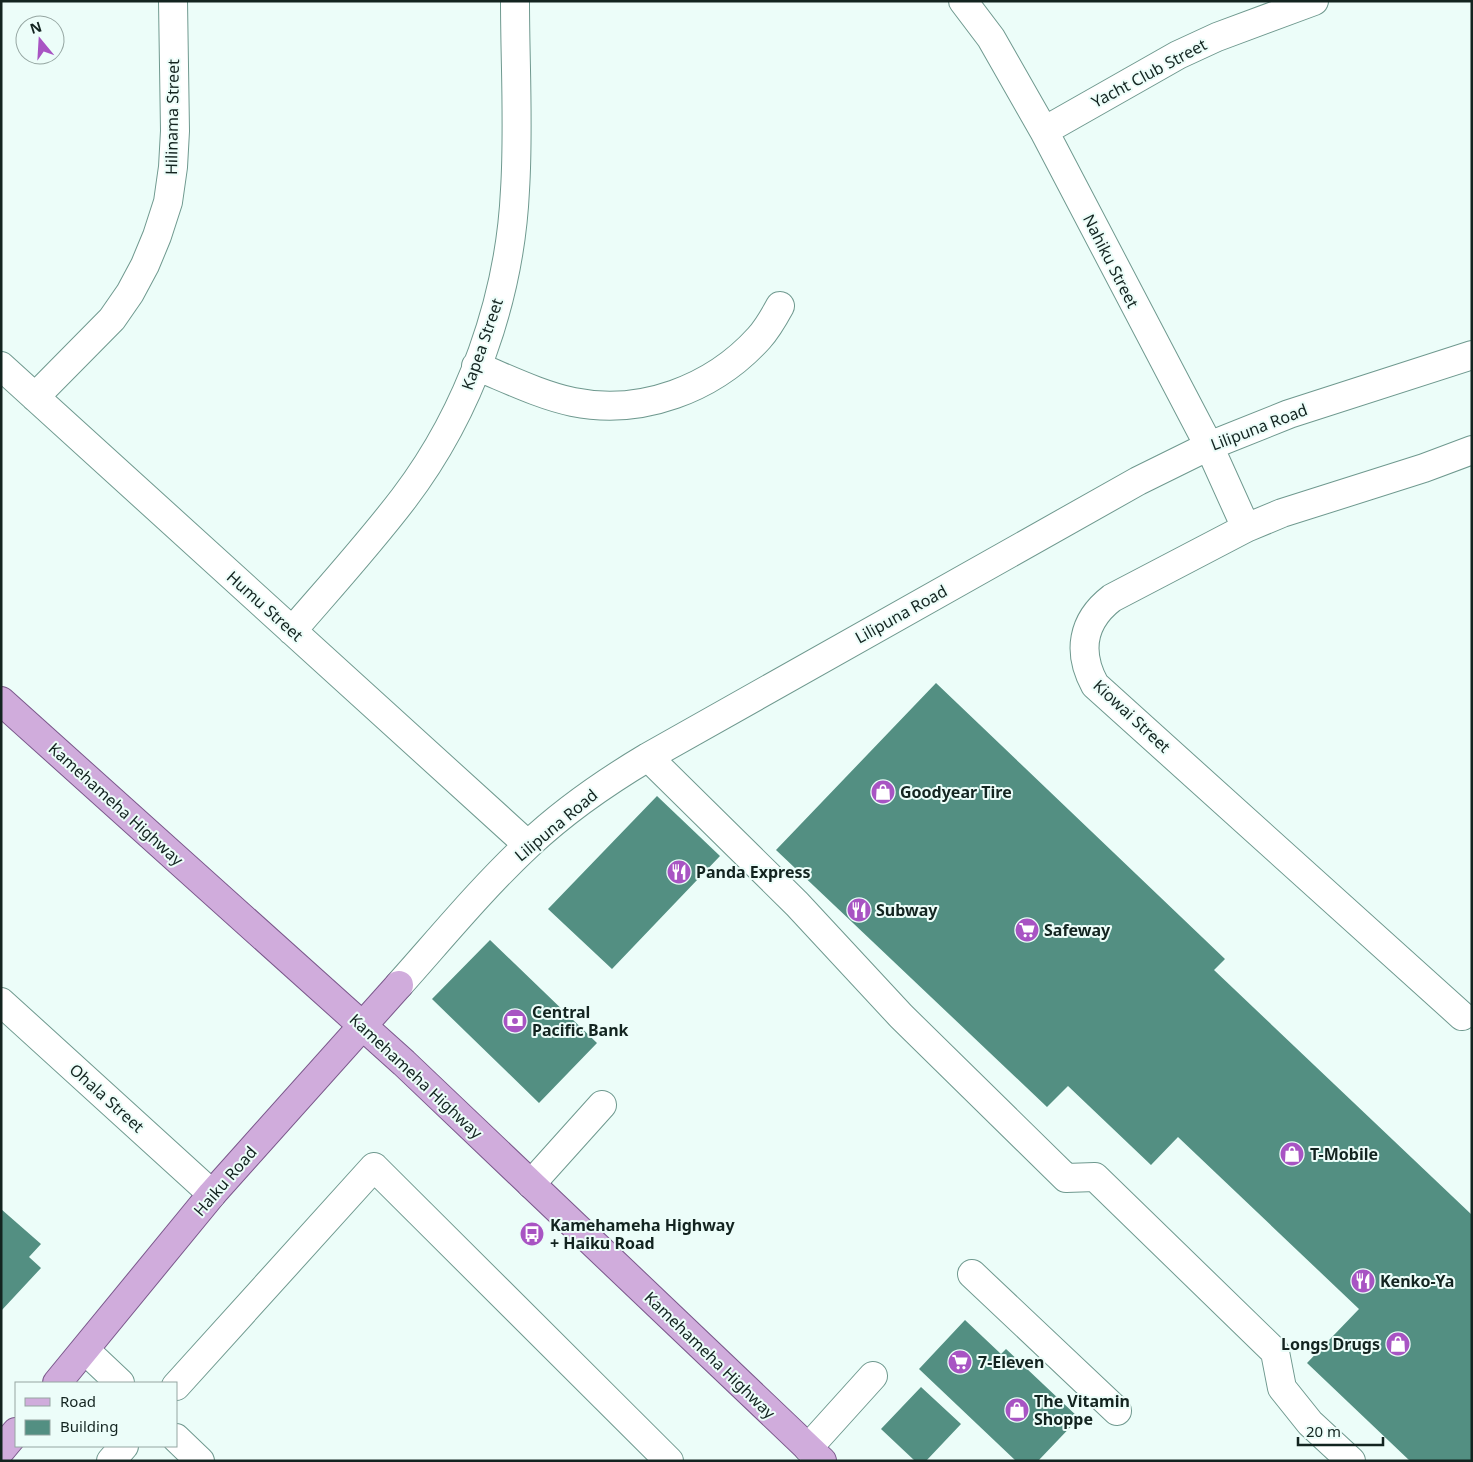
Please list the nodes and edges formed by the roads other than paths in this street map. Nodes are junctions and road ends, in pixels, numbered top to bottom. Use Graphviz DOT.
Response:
graph roads {
  1 [pos="173,1"];
  2 [pos="515,1"];
  3 [pos="963,1"];
  4 [pos="1314,1"];
  5 [pos="1044,130"];
  6 [pos="780,306"];
  7 [pos="1472,355"];
  8 [pos="1,366"];
  9 [pos="476,366"];
  10 [pos="35,397"];
  11 [pos="1209,446"];
  12 [pos="1472,450"];
  13 [pos="1246,528"];
  14 [pos="292,631"];
  15 [pos="1,701"];
  16 [pos="648,757"];
  17 [pos="528,845"];
  18 [pos="399,985"];
  19 [pos="1,1002"];
  20 [pos="1462,1016"];
  21 [pos="362,1026"];
  22 [pos="602,1105"];
  23 [pos="531,1184"];
  24 [pos="212,1194"];
  25 [pos="972,1274"];
  26 [pos="85,1350"];
  27 [pos="873,1376"];
  28 [pos="58,1382"];
  29 [pos="119,1382"];
  30 [pos="178,1384"];
  31 [pos="1117,1411"];
  32 [pos="15,1433"];
  33 [pos="178,1440"];
  34 [pos="123,1447"];
  35 [pos="1,1450"];
  36 [pos="815,1454"];
  37 [pos="112,1461"];
  38 [pos="200,1461"];
  39 [pos="669,1461"];
  40 [pos="1351,1461"];
  1 -- 10 [label="street, Hilinama Street"];
  2 -- 9 [label="street, Kapea Street"];
  3 -- 5 [label="street, Nahiku Street"];
  4 -- 5 [label="street, Yacht Club Street"];
  5 -- 11 [label="street, Nahiku Street"];
  6 -- 9 [label="street"];
  7 -- 11 [label="street, Lilipuna Road"];
  8 -- 10 [label="street, Humu Street"];
  9 -- 14 [label="street, Kapea Street"];
  10 -- 14 [label="street, Humu Street"];
  11 -- 13 [label="street, Nahiku Street"];
  11 -- 16 [label="street, Lilipuna Road"];
  12 -- 13 [label="street, Kiowai Street"];
  13 -- 20 [label="street, Kiowai Street"];
  14 -- 17 [label="street, Humu Street"];
  15 -- 21 [label="main road, Kamehameha Highway"];
  16 -- 17 [label="street, Lilipuna Road"];
  16 -- 40 [label="street"];
  17 -- 18 [label="street, Lilipuna Road"];
  18 -- 21 [label="main road, Haiku Road"];
  19 -- 24 [label="street, Ohala Street"];
  21 -- 23 [label="main road, Kamehameha Highway"];
  21 -- 24 [label="main road, Haiku Road"];
  22 -- 23 [label="street"];
  23 -- 36 [label="main road, Kamehameha Highway"];
  24 -- 26 [label="main road, Haiku Road"];
  25 -- 31 [label="street"];
  26 -- 28 [label="main road, Haiku Road"];
  26 -- 29 [label="street"];
  27 -- 36 [label="street"];
  30 -- 39 [label="street"];
  32 -- 35 [label="main road"];
  33 -- 38 [label="street"];
  34 -- 37 [label="street"];
}
